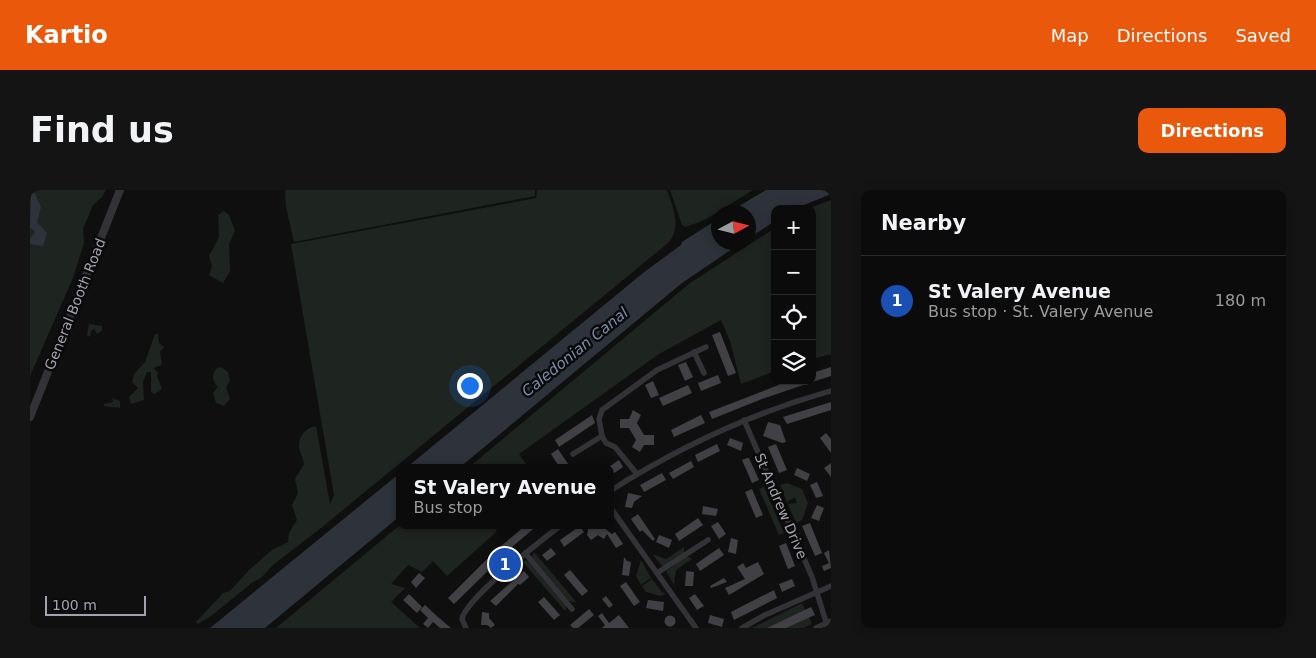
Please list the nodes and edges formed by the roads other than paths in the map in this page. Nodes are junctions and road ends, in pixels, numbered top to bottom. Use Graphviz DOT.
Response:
graph roads {
  1 [pos="120,190"];
  2 [pos="706,347"];
  3 [pos="694,352"];
  4 [pos="704,373"];
  5 [pos="831,391"];
  6 [pos="30,417"];
  7 [pos="744,420"];
  8 [pos="602,436"];
  9 [pos="573,454"];
  10 [pos="637,474"];
  11 [pos="614,488"];
  12 [pos="614,513"];
  13 [pos="556,529"];
  14 [pos="708,540"];
  15 [pos="525,553"];
  16 [pos="657,573"];
  17 [pos="831,586"];
  18 [pos="817,591"];
  19 [pos="572,610"];
  20 [pos="829,624"];
  21 [pos="466,628"];
  22 [pos="696,628"];
  23 [pos="742,628"];
  24 [pos="816,628"];
  1 -- 6 [label="street, General Booth Road"];
  2 -- 3 [label="street"];
  3 -- 4 [label="street"];
  3 -- 8 [label="street"];
  5 -- 7 [label="street"];
  7 -- 10 [label="street"];
  7 -- 18 [label="street, St Andrew Drive"];
  8 -- 9 [label="street"];
  8 -- 10 [label="street"];
  10 -- 11 [label="street"];
  12 -- 16 [label="street"];
  13 -- 15 [label="street"];
  14 -- 16 [label="street"];
  15 -- 19 [label="street"];
  15 -- 21 [label="street"];
  16 -- 22 [label="street"];
  17 -- 18 [label="street"];
  18 -- 20 [label="street, St Andrew Drive"];
  18 -- 23 [label="street"];
  20 -- 24 [label="street"];
}
